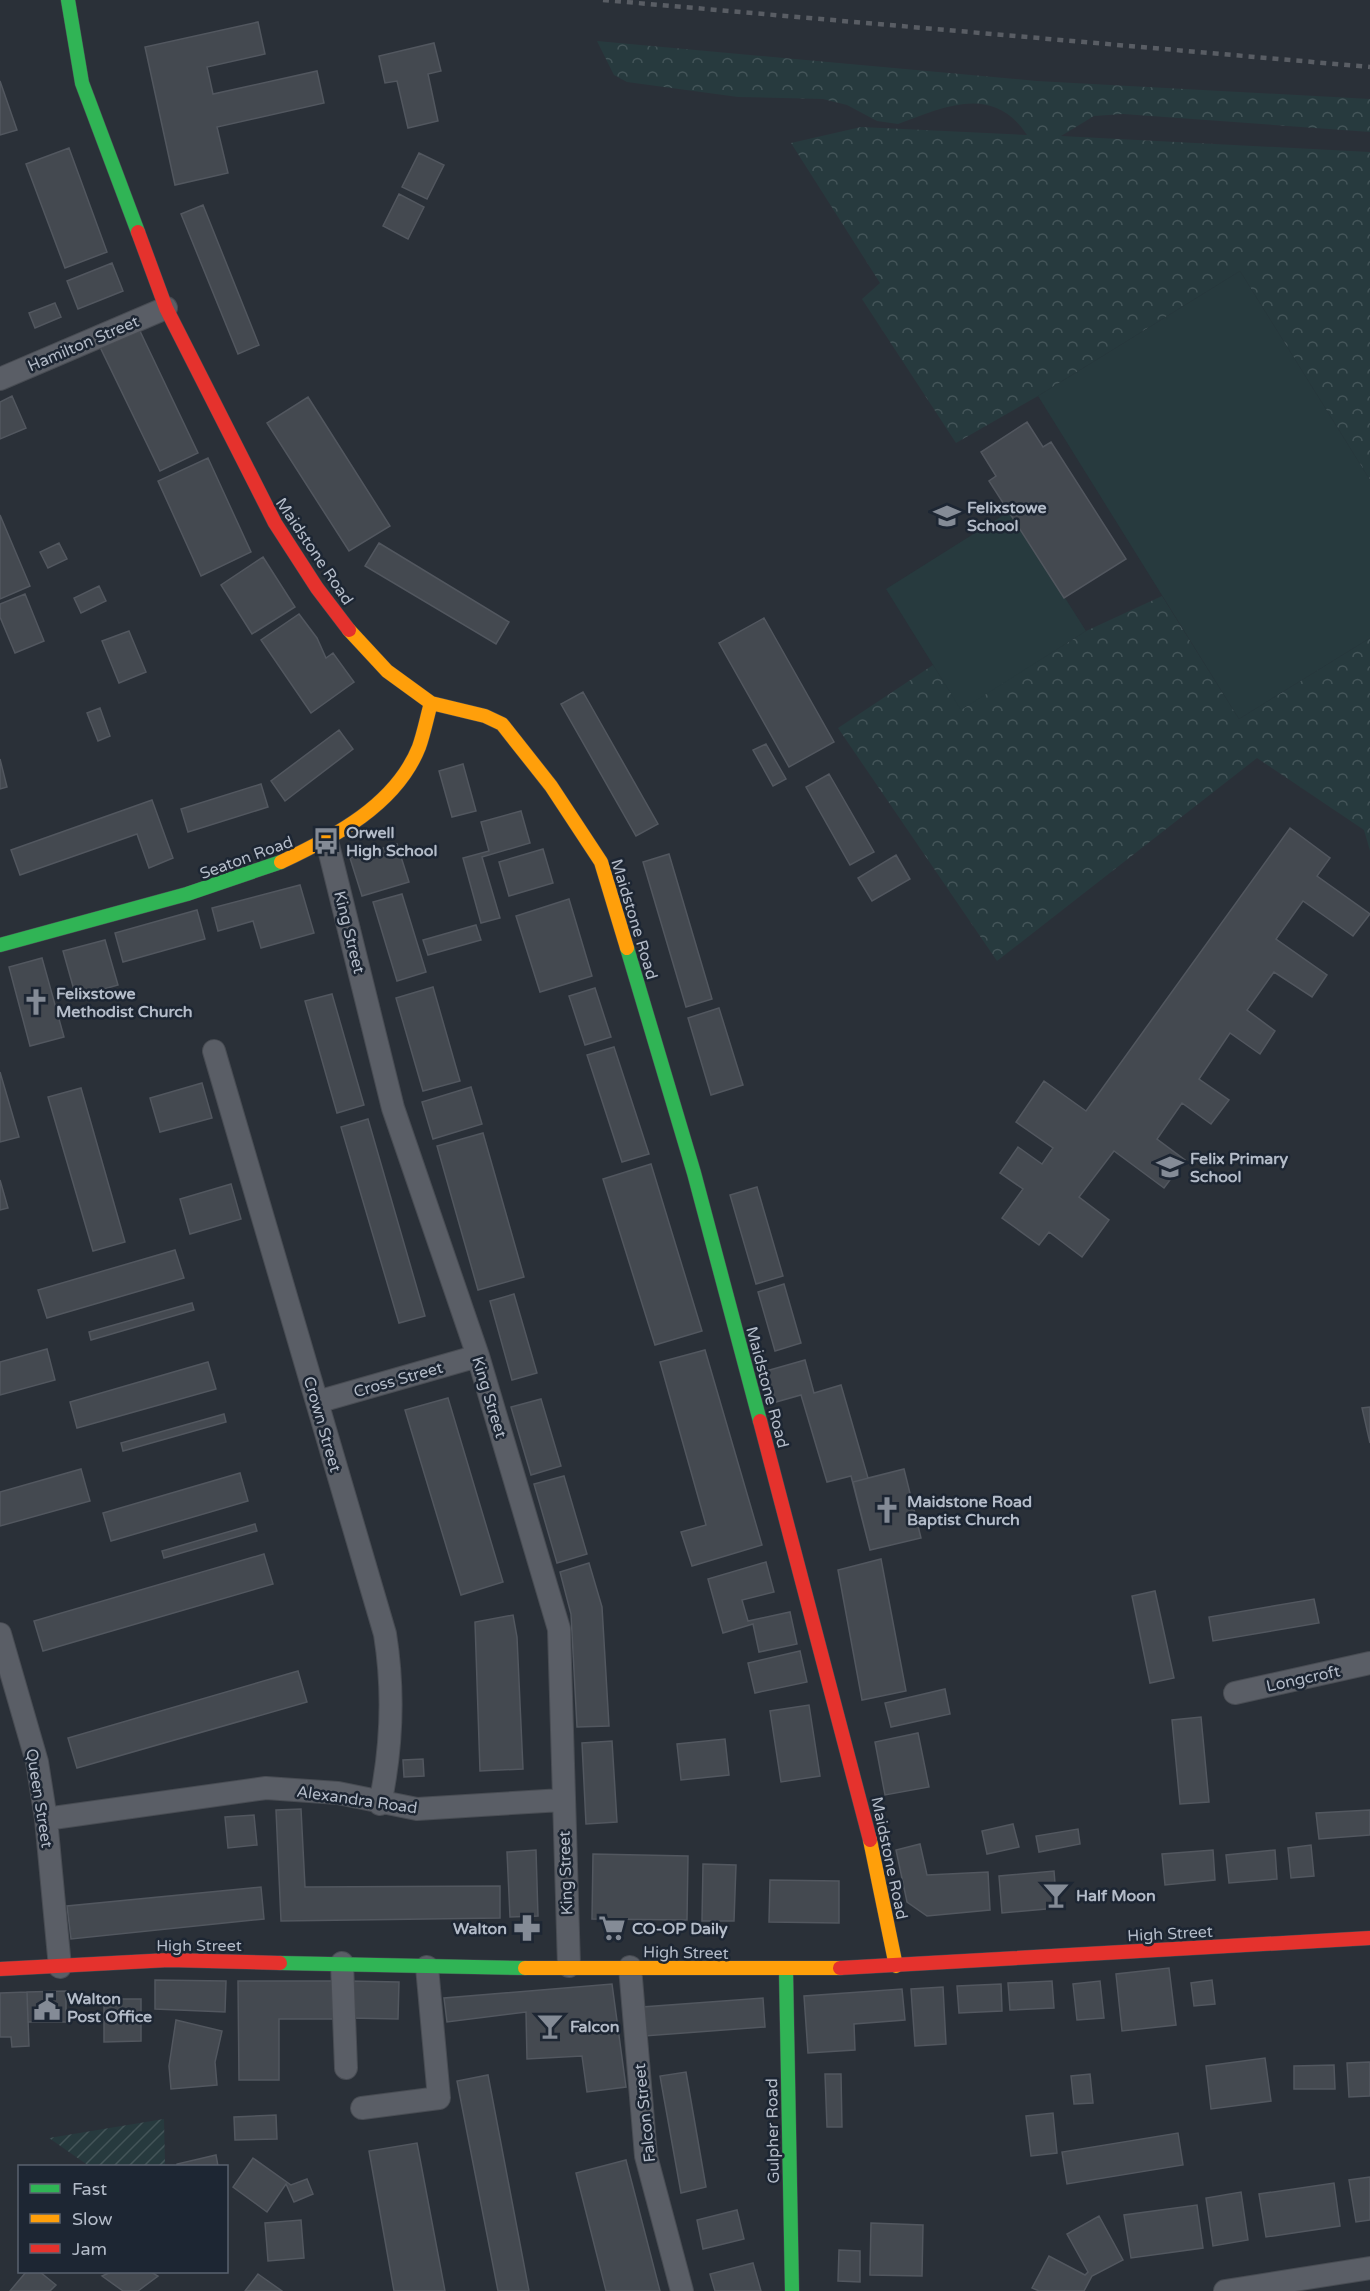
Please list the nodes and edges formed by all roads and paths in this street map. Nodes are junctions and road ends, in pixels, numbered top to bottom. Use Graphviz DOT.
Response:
graph roads {
  1 [pos="68,0"];
  2 [pos="166,308"];
  3 [pos="0,379"];
  4 [pos="431,703"];
  5 [pos="327,841"];
  6 [pos="0,945"];
  7 [pos="214,1051"];
  8 [pos="478,1356"];
  9 [pos="317,1402"];
  10 [pos="0,1634"];
  11 [pos="1370,1663"];
  12 [pos="1235,1693"];
  13 [pos="562,1800"];
  14 [pos="380,1804"];
  15 [pos="46,1820"];
  16 [pos="1370,1938"];
  17 [pos="342,1963"];
  18 [pos="569,1966"];
  19 [pos="896,1966"];
  20 [pos="60,1967"];
  21 [pos="427,1967"];
  22 [pos="630,1967"];
  23 [pos="0,1969"];
  24 [pos="786,1970"];
  25 [pos="346,2068"];
  26 [pos="362,2108"];
  27 [pos="1370,2268"];
  28 [pos="682,2291"];
  29 [pos="792,2291"];
  30 [pos="1225,2291"];
  1 -- 2 [label="street, Maidstone Road"];
  2 -- 3 [label="street, Hamilton Street"];
  2 -- 4 [label="street, Maidstone Road"];
  4 -- 5 [label="street, Seaton Road"];
  4 -- 19 [label="street, Maidstone Road"];
  5 -- 6 [label="street, Seaton Road"];
  5 -- 8 [label="street, King Street"];
  7 -- 9 [label="street, Crown Street"];
  8 -- 9 [label="street, Cross Street"];
  8 -- 13 [label="street, King Street"];
  9 -- 14 [label="street, Crown Street"];
  10 -- 15 [label="street, Queen Street"];
  11 -- 12 [label="street, Longcroft"];
  13 -- 14 [label="street, Alexandra Road"];
  13 -- 18 [label="street, King Street"];
  14 -- 15 [label="street, Alexandra Road"];
  15 -- 20 [label="street, Queen Street"];
  16 -- 19 [label="street, High Street"];
  17 -- 20 [label="street, High Street"];
  17 -- 21 [label="street, High Street"];
  17 -- 25 [label="street"];
  18 -- 21 [label="street, High Street"];
  18 -- 22 [label="street, High Street"];
  19 -- 24 [label="street, High Street"];
  20 -- 23 [label="street, High Street"];
  21 -- 26 [label="street"];
  22 -- 24 [label="street, High Street"];
  22 -- 28 [label="street, Falcon Street"];
  24 -- 29 [label="street, Gulpher Road"];
  27 -- 30 [label="street"];
}
